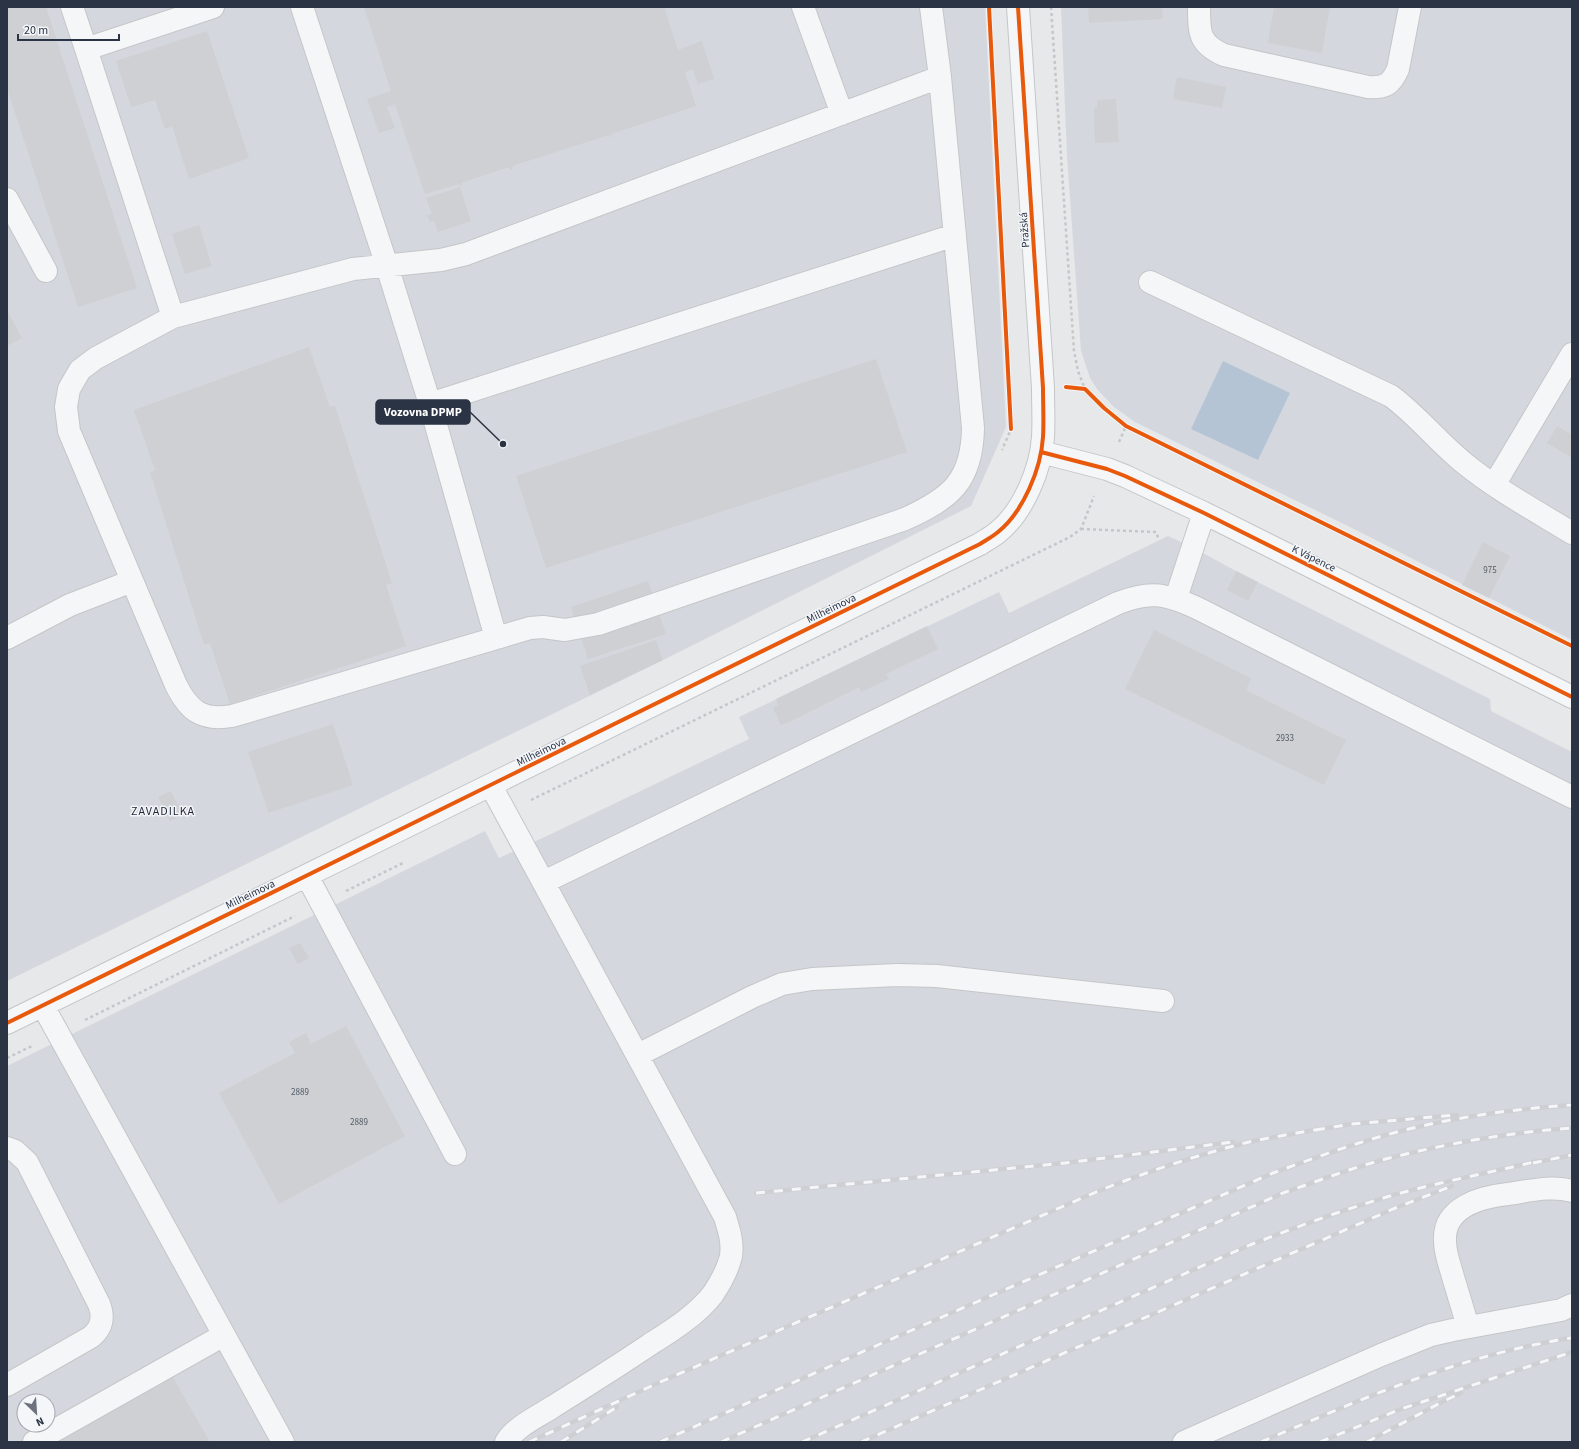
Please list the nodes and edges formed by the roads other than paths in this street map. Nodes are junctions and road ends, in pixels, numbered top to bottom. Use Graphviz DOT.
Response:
graph roads {
  1 [pos="72,7"];
  2 [pos="212,7"];
  3 [pos="302,7"];
  4 [pos="804,7"];
  5 [pos="931,7"];
  6 [pos="1018,7"];
  7 [pos="1200,7"];
  8 [pos="1410,7"];
  9 [pos="86,49"];
  10 [pos="940,77"];
  11 [pos="842,114"];
  12 [pos="7,199"];
  13 [pos="955,235"];
  14 [pos="387,266"];
  15 [pos="46,271"];
  16 [pos="1150,282"];
  17 [pos="173,317"];
  18 [pos="1572,354"];
  19 [pos="430,404"];
  20 [pos="1041,452"];
  21 [pos="1494,485"];
  22 [pos="1204,513"];
  23 [pos="1572,533"];
  24 [pos="132,581"];
  25 [pos="1176,598"];
  26 [pos="7,638"];
  27 [pos="496,638"];
  28 [pos="1572,697"];
  29 [pos="491,786"];
  30 [pos="1572,797"];
  31 [pos="307,876"];
  32 [pos="544,882"];
  33 [pos="1163,1001"];
  34 [pos="43,1006"];
  35 [pos="7,1023"];
  36 [pos="638,1055"];
  37 [pos="7,1148"];
  38 [pos="455,1154"];
  39 [pos="1572,1191"];
  40 [pos="1572,1306"];
  41 [pos="1468,1327"];
  42 [pos="224,1336"];
  43 [pos="7,1384"];
  44 [pos="34,1442"];
  45 [pos="282,1442"];
  46 [pos="506,1442"];
  47 [pos="1184,1442"];
  1 -- 9 [label="street"];
  2 -- 9 [label="street"];
  3 -- 14 [label="street"];
  4 -- 11 [label="street"];
  5 -- 10 [label="street"];
  6 -- 20 [label="street, Pražská"];
  7 -- 8 [label="street"];
  9 -- 17 [label="street"];
  10 -- 11 [label="street"];
  10 -- 13 [label="street"];
  11 -- 14 [label="street"];
  12 -- 15 [label="street"];
  13 -- 19 [label="street"];
  13 -- 27 [label="street"];
  14 -- 17 [label="street"];
  14 -- 19 [label="street"];
  16 -- 21 [label="street"];
  17 -- 24 [label="street"];
  18 -- 21 [label="street"];
  19 -- 27 [label="street"];
  20 -- 22 [label="street, K Vápence"];
  20 -- 29 [label="street, Milheimova"];
  21 -- 23 [label="street"];
  22 -- 25 [label="street"];
  22 -- 28 [label="street, K Vápence"];
  24 -- 26 [label="street"];
  24 -- 27 [label="street"];
  25 -- 30 [label="street"];
  25 -- 32 [label="street"];
  29 -- 31 [label="street, Milheimova"];
  29 -- 32 [label="street"];
  31 -- 34 [label="street, Milheimova"];
  31 -- 38 [label="street"];
  32 -- 36 [label="street"];
  33 -- 36 [label="street"];
  34 -- 35 [label="street, Milheimova"];
  34 -- 42 [label="street"];
  36 -- 46 [label="street"];
  37 -- 43 [label="street"];
  39 -- 41 [label="street"];
  40 -- 41 [label="street"];
  41 -- 47 [label="street"];
  42 -- 44 [label="street"];
  42 -- 45 [label="street"];
}
